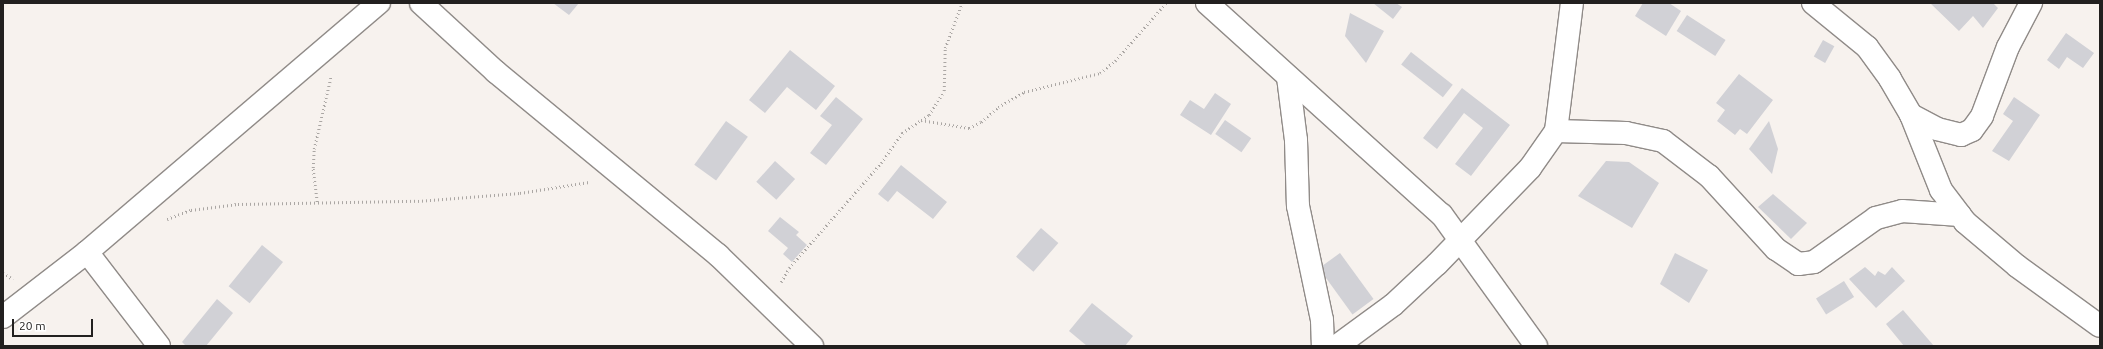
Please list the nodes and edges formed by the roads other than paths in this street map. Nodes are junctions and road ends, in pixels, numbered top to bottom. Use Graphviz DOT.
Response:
graph roads {
  1 [pos="379,3"];
  2 [pos="421,3"];
  3 [pos="1207,3"];
  4 [pos="1572,3"];
  5 [pos="1813,3"];
  6 [pos="2031,3"];
  7 [pos="1288,76"];
  8 [pos="1911,115"];
  9 [pos="1556,132"];
  10 [pos="1960,215"];
  11 [pos="1460,239"];
  12 [pos="87,252"];
  13 [pos="3,317"];
  14 [pos="2100,326"];
  15 [pos="159,346"];
  16 [pos="812,346"];
  17 [pos="1323,346"];
  18 [pos="1337,346"];
  19 [pos="1536,346"];
  1 -- 12 [label="street"];
  2 -- 16 [label="street"];
  3 -- 7 [label="street"];
  4 -- 9 [label="street"];
  5 -- 8 [label="street"];
  6 -- 8 [label="street"];
  7 -- 11 [label="street"];
  7 -- 17 [label="street"];
  8 -- 10 [label="street"];
  9 -- 10 [label="street"];
  9 -- 11 [label="street"];
  10 -- 14 [label="street"];
  11 -- 18 [label="street"];
  11 -- 19 [label="street"];
  12 -- 13 [label="street"];
  12 -- 15 [label="street"];
}
